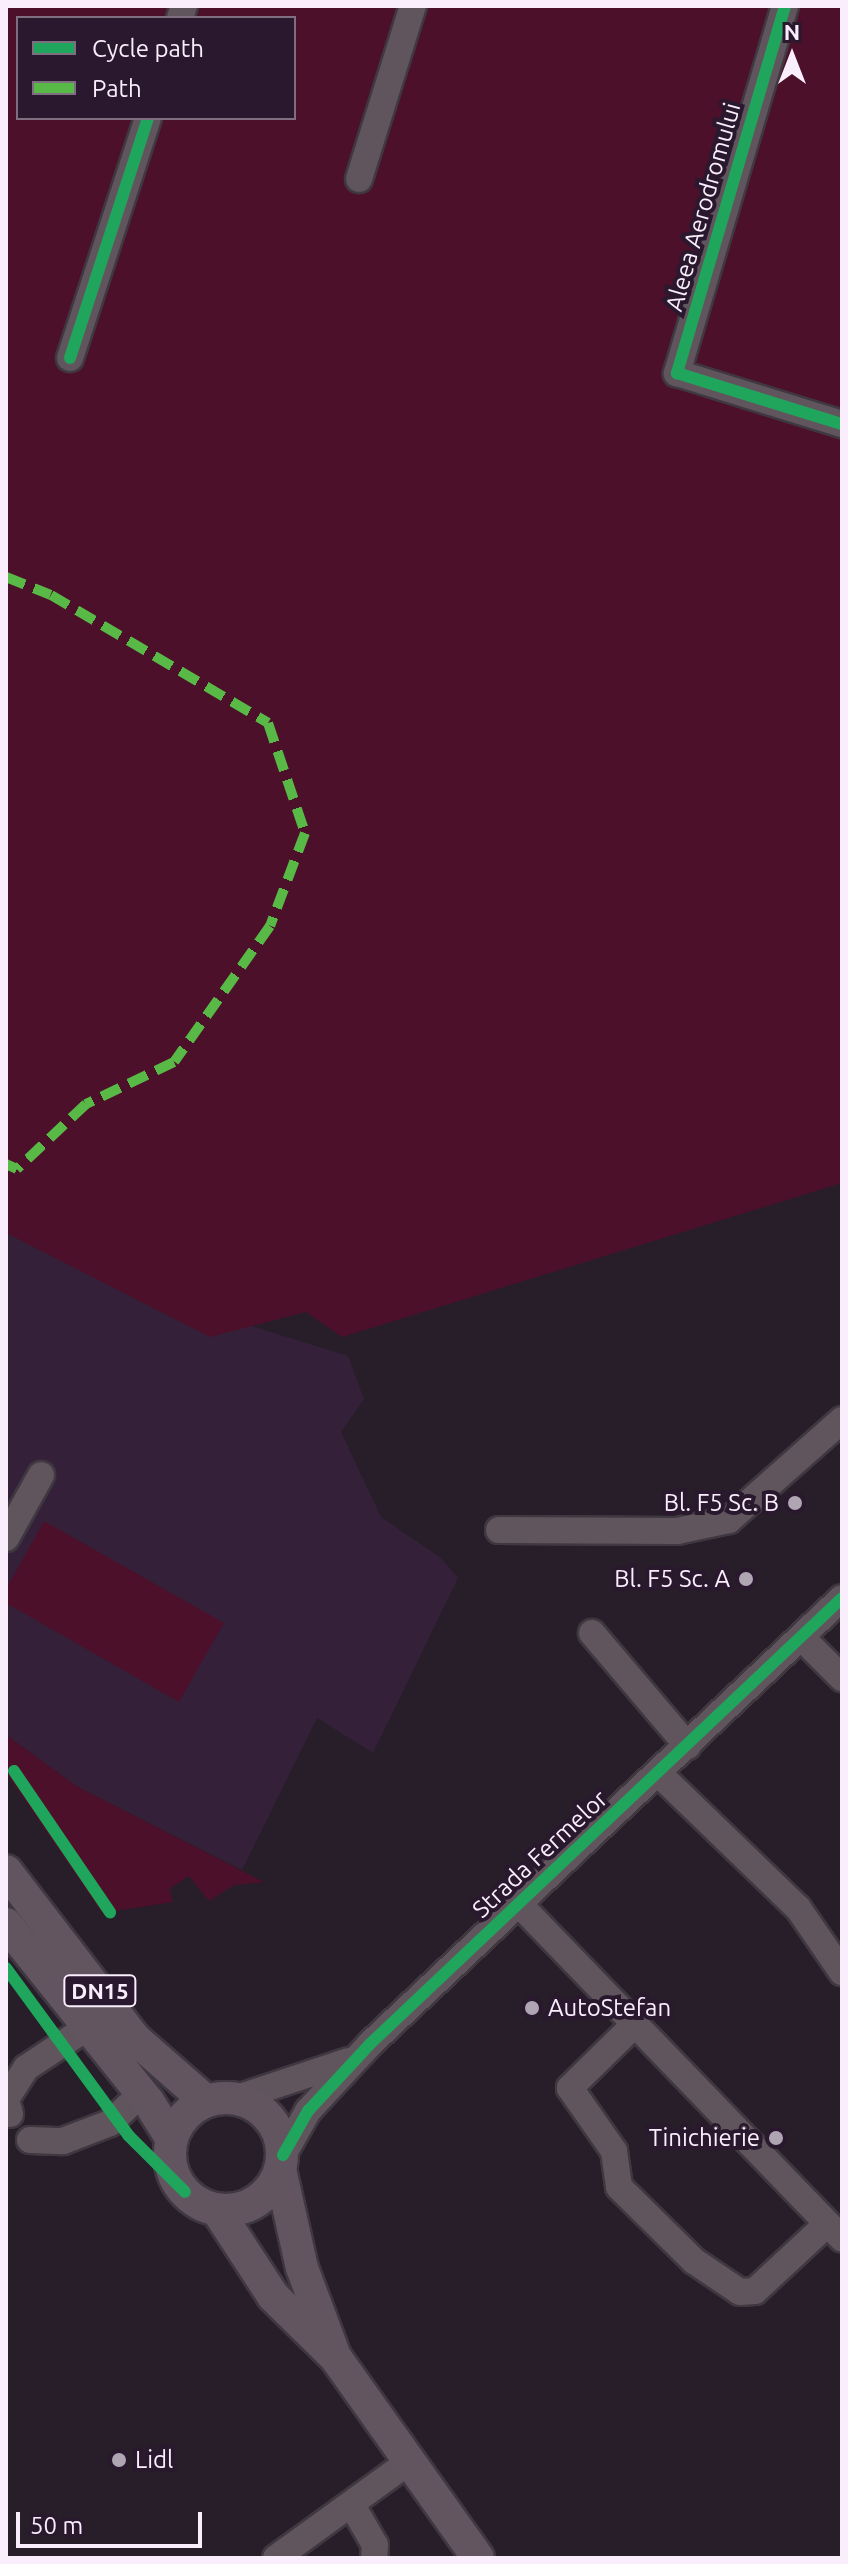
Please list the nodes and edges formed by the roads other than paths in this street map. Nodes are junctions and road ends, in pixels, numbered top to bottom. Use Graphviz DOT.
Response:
graph roads {
  1 [pos="413,6"];
  2 [pos="785,6"];
  3 [pos="147,120"];
  4 [pos="359,179"];
  5 [pos="70,358"];
  6 [pos="842,424"];
  7 [pos="842,1420"];
  8 [pos="41,1475"];
  9 [pos="499,1530"];
  10 [pos="6,1538"];
  11 [pos="842,1598"];
  12 [pos="592,1633"];
  13 [pos="802,1638"];
  14 [pos="842,1678"];
  15 [pos="688,1746"];
  16 [pos="659,1774"];
  17 [pos="6,1871"];
  18 [pos="519,1904"];
  19 [pos="6,1924"];
  20 [pos="842,1972"];
  21 [pos="634,2025"];
  22 [pos="88,2027"];
  23 [pos="356,2058"];
  24 [pos="142,2093"];
  25 [pos="221,2100"];
  26 [pos="10,2114"];
  27 [pos="171,2138"];
  28 [pos="30,2140"];
  29 [pos="282,2162"];
  30 [pos="217,2210"];
  31 [pos="835,2232"];
  32 [pos="336,2358"];
  33 [pos="410,2461"];
  34 [pos="352,2505"];
  35 [pos="276,2558"];
  36 [pos="374,2558"];
  37 [pos="478,2558"];
  1 -- 4 [label="street"];
  2 -- 6 [label="street, Aleea Aerodromului"];
  3 -- 5 [label="street"];
  7 -- 9 [label="street"];
  8 -- 10 [label="street"];
  11 -- 13 [label="street, Strada Fermelor"];
  12 -- 15 [label="street"];
  13 -- 14 [label="street"];
  13 -- 15 [label="street, Strada Fermelor"];
  15 -- 16 [label="street, Strada Fermelor"];
  16 -- 18 [label="street, Strada Fermelor"];
  16 -- 20 [label="street"];
  17 -- 25 [label="main road, DN15"];
  18 -- 21 [label="street"];
  18 -- 23 [label="street, Strada Fermelor"];
  19 -- 22 [label="main road, DN15"];
  21 -- 31 [label="street"];
  21 -- 31 [label="street"];
  22 -- 24 [label="main road, DN15"];
  22 -- 26 [label="street"];
  23 -- 25 [label="street, Strada Fermelor"];
  23 -- 29 [label="street, Strada Fermelor"];
  24 -- 27 [label="main road, DN15"];
  24 -- 28 [label="street"];
  25 -- 27 [label="main road"];
  25 -- 29 [label="main road, DN15"];
  27 -- 30 [label="main road, DN15"];
  29 -- 30 [label="main road"];
  29 -- 32 [label="main road, DN15"];
  30 -- 32 [label="main road, DN15"];
  32 -- 33 [label="main road, DN15"];
  33 -- 34 [label="street"];
  33 -- 37 [label="main road, DN15"];
  34 -- 35 [label="street"];
  34 -- 36 [label="street"];
}
